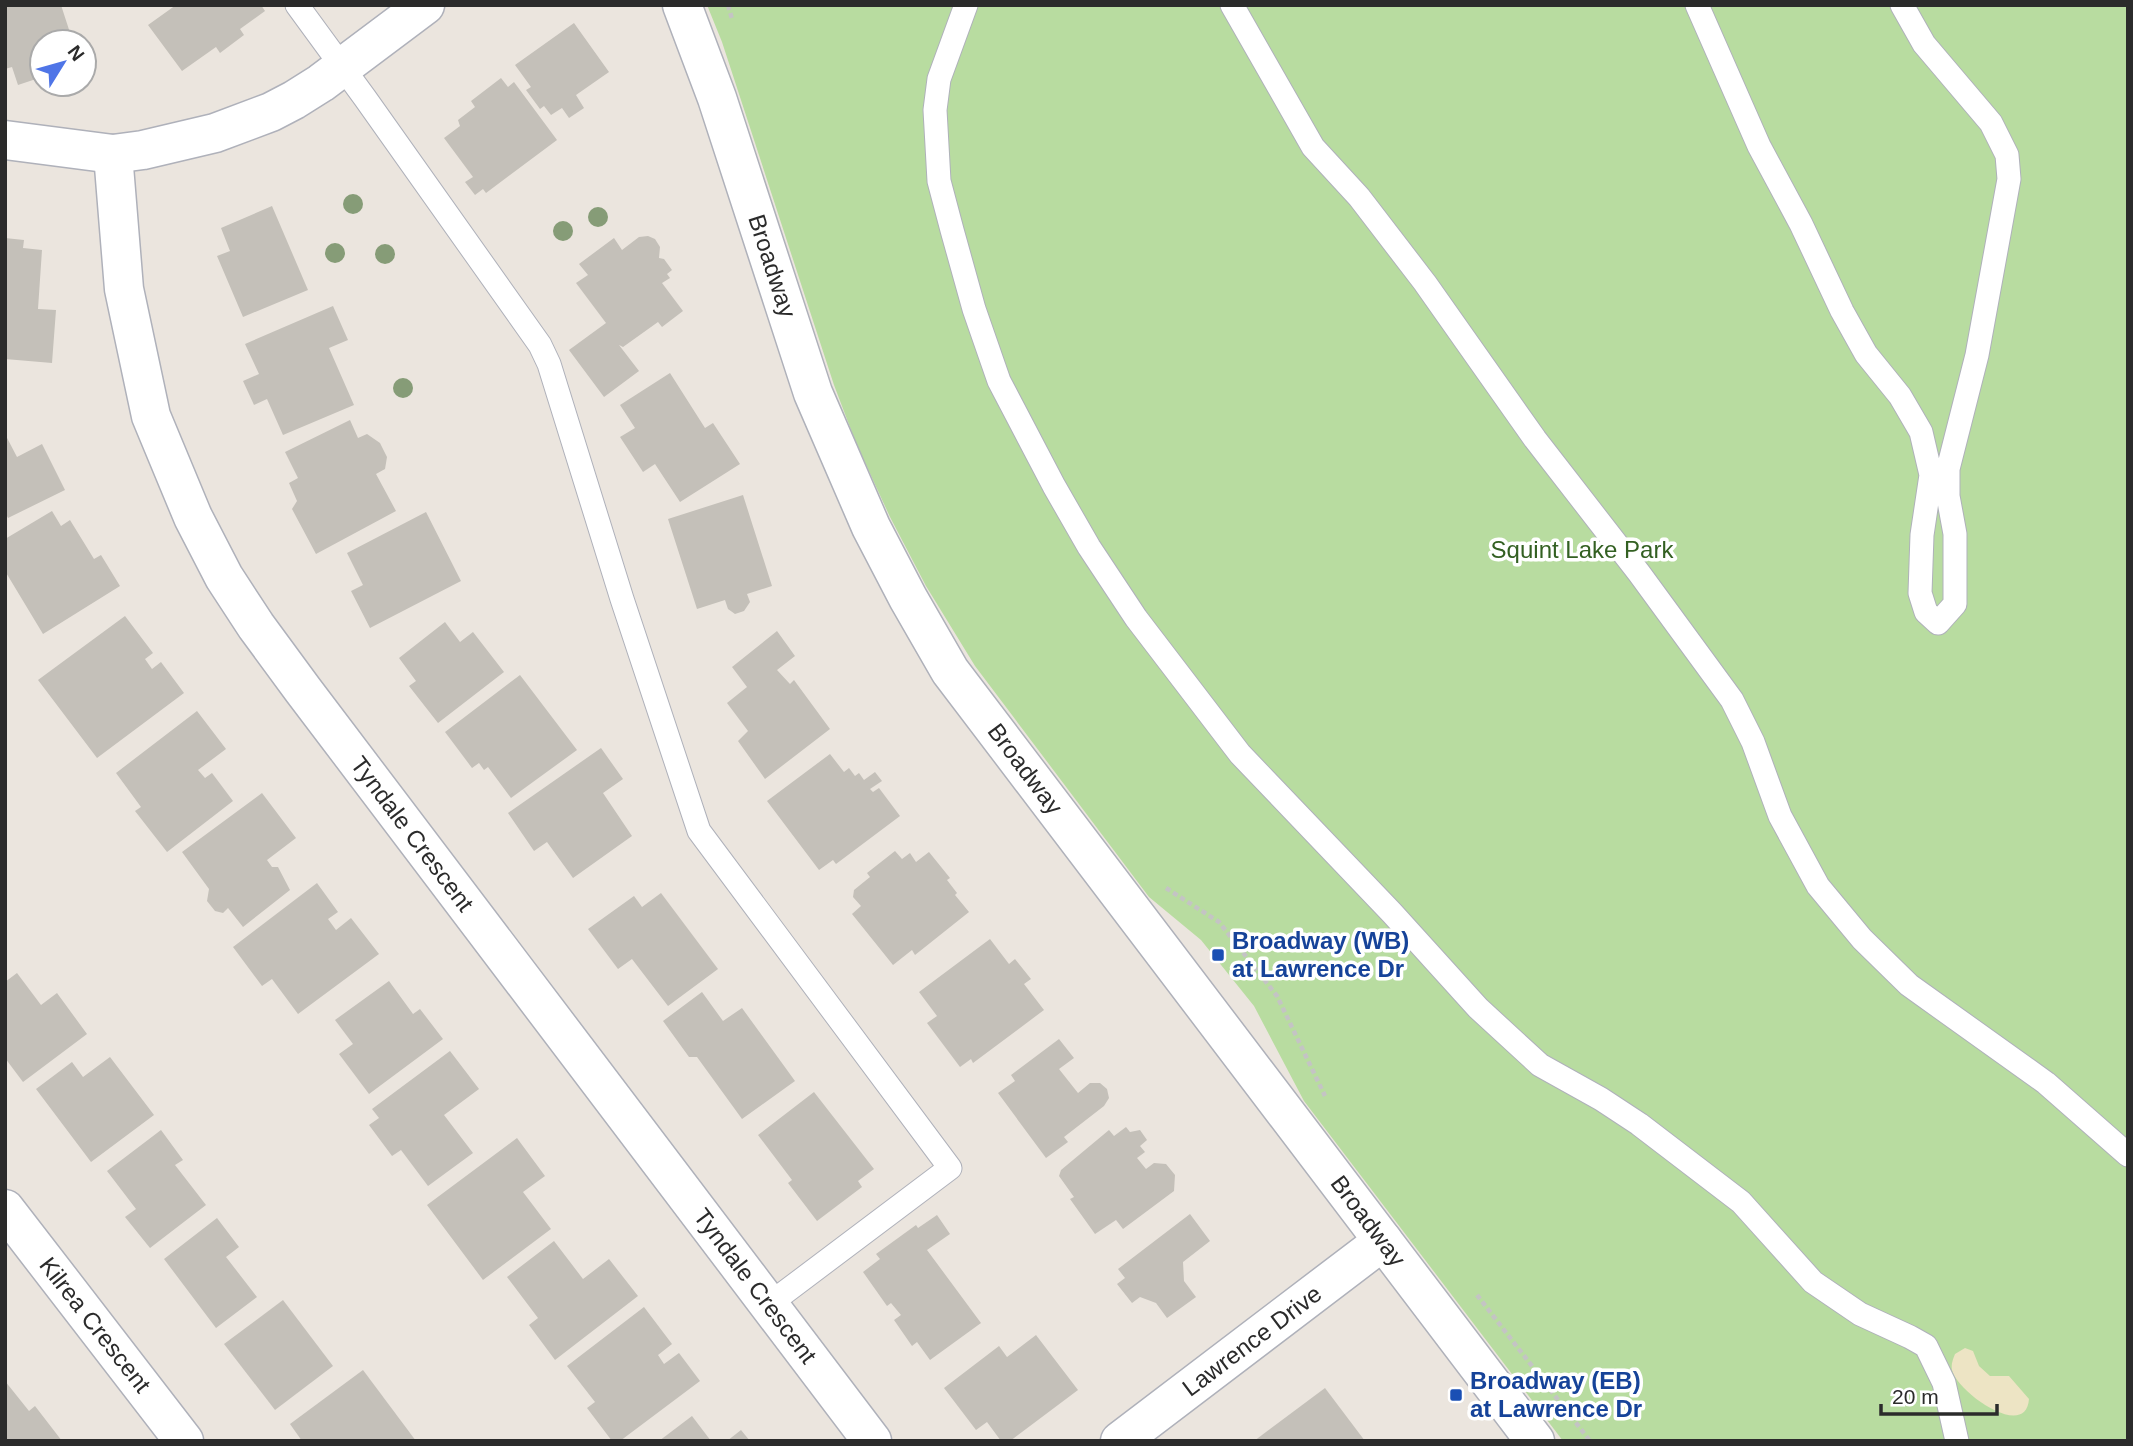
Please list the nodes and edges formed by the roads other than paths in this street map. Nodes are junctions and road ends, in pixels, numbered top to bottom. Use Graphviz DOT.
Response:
graph roads {
  1 [pos="297,5"];
  2 [pos="425,5"];
  3 [pos="682,5"];
  4 [pos="965,5"];
  5 [pos="1232,5"];
  6 [pos="1697,5"];
  7 [pos="1902,5"];
  8 [pos="341,67"];
  9 [pos="5,140"];
  10 [pos="113,154"];
  11 [pos="2128,1155"];
  12 [pos="5,1209"];
  13 [pos="1384,1241"];
  14 [pos="768,1305"];
  15 [pos="184,1441"];
  16 [pos="872,1441"];
  17 [pos="1120,1441"];
  18 [pos="1535,1441"];
  19 [pos="1957,1441"];
  1 -- 8 [label="lane"];
  2 -- 8 [label="street"];
  3 -- 13 [label="street, Broadway"];
  4 -- 19 [label="lane"];
  5 -- 11 [label="lane"];
  6 -- 7 [label="lane"];
  8 -- 10 [label="street"];
  8 -- 14 [label="lane"];
  9 -- 10 [label="street"];
  10 -- 14 [label="street, Tyndale Crescent"];
  12 -- 15 [label="street, Kilrea Crescent"];
  13 -- 17 [label="street, Lawrence Drive"];
  13 -- 18 [label="street, Broadway"];
  14 -- 16 [label="street, Tyndale Crescent"];
}
